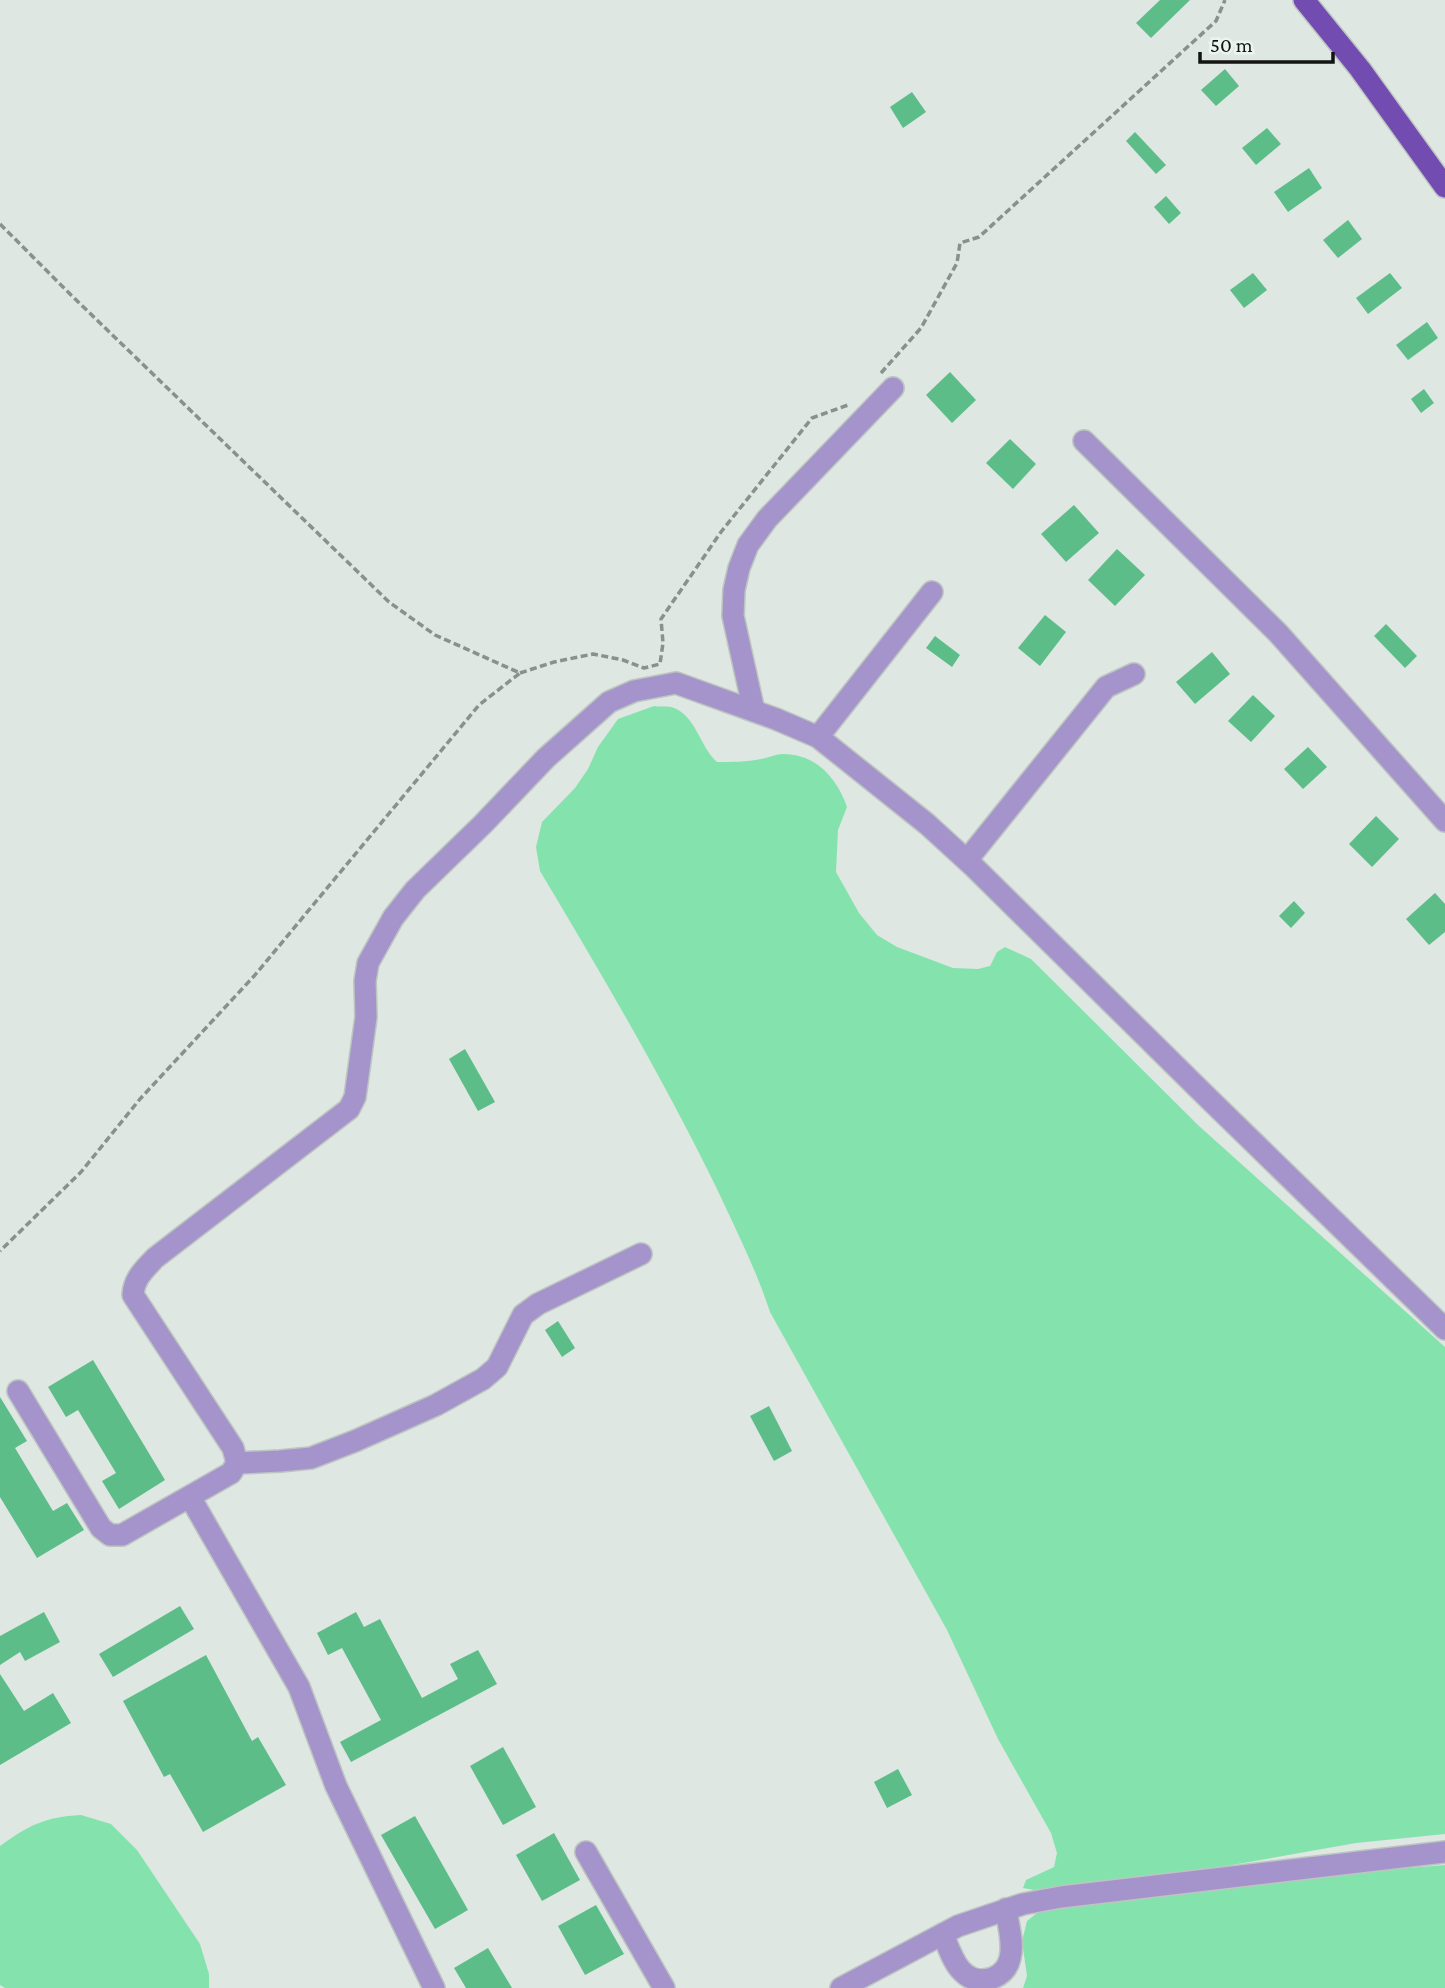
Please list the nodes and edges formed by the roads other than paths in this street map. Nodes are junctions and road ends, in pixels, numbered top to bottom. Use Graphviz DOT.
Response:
graph roads {
  1 [pos="1304,0"];
  2 [pos="1445,187"];
  3 [pos="885,382"];
  4 [pos="1084,441"];
  5 [pos="932,592"];
  6 [pos="1134,674"];
  7 [pos="754,711"];
  8 [pos="818,737"];
  9 [pos="1445,821"];
  10 [pos="967,860"];
  11 [pos="641,1254"];
  12 [pos="1445,1329"];
  13 [pos="18,1391"];
  14 [pos="237,1463"];
  15 [pos="190,1496"];
  16 [pos="586,1852"];
  17 [pos="1445,1852"];
  18 [pos="1006,1909"];
  19 [pos="943,1934"];
  20 [pos="868,1981"];
  21 [pos="434,1988"];
  22 [pos="664,1988"];
  23 [pos="841,1988"];
  1 -- 2 [label="main road"];
  3 -- 7 [label="street"];
  4 -- 9 [label="street"];
  5 -- 8 [label="street"];
  6 -- 10 [label="street"];
  7 -- 8 [label="street"];
  7 -- 14 [label="street"];
  8 -- 10 [label="street"];
  10 -- 12 [label="street"];
  11 -- 14 [label="street"];
  13 -- 15 [label="street"];
  14 -- 15 [label="street"];
  15 -- 21 [label="street"];
  16 -- 22 [label="street"];
  17 -- 18 [label="street"];
  18 -- 19 [label="street"];
  18 -- 19 [label="street"];
  19 -- 20 [label="street"];
  20 -- 23 [label="street"];
}
